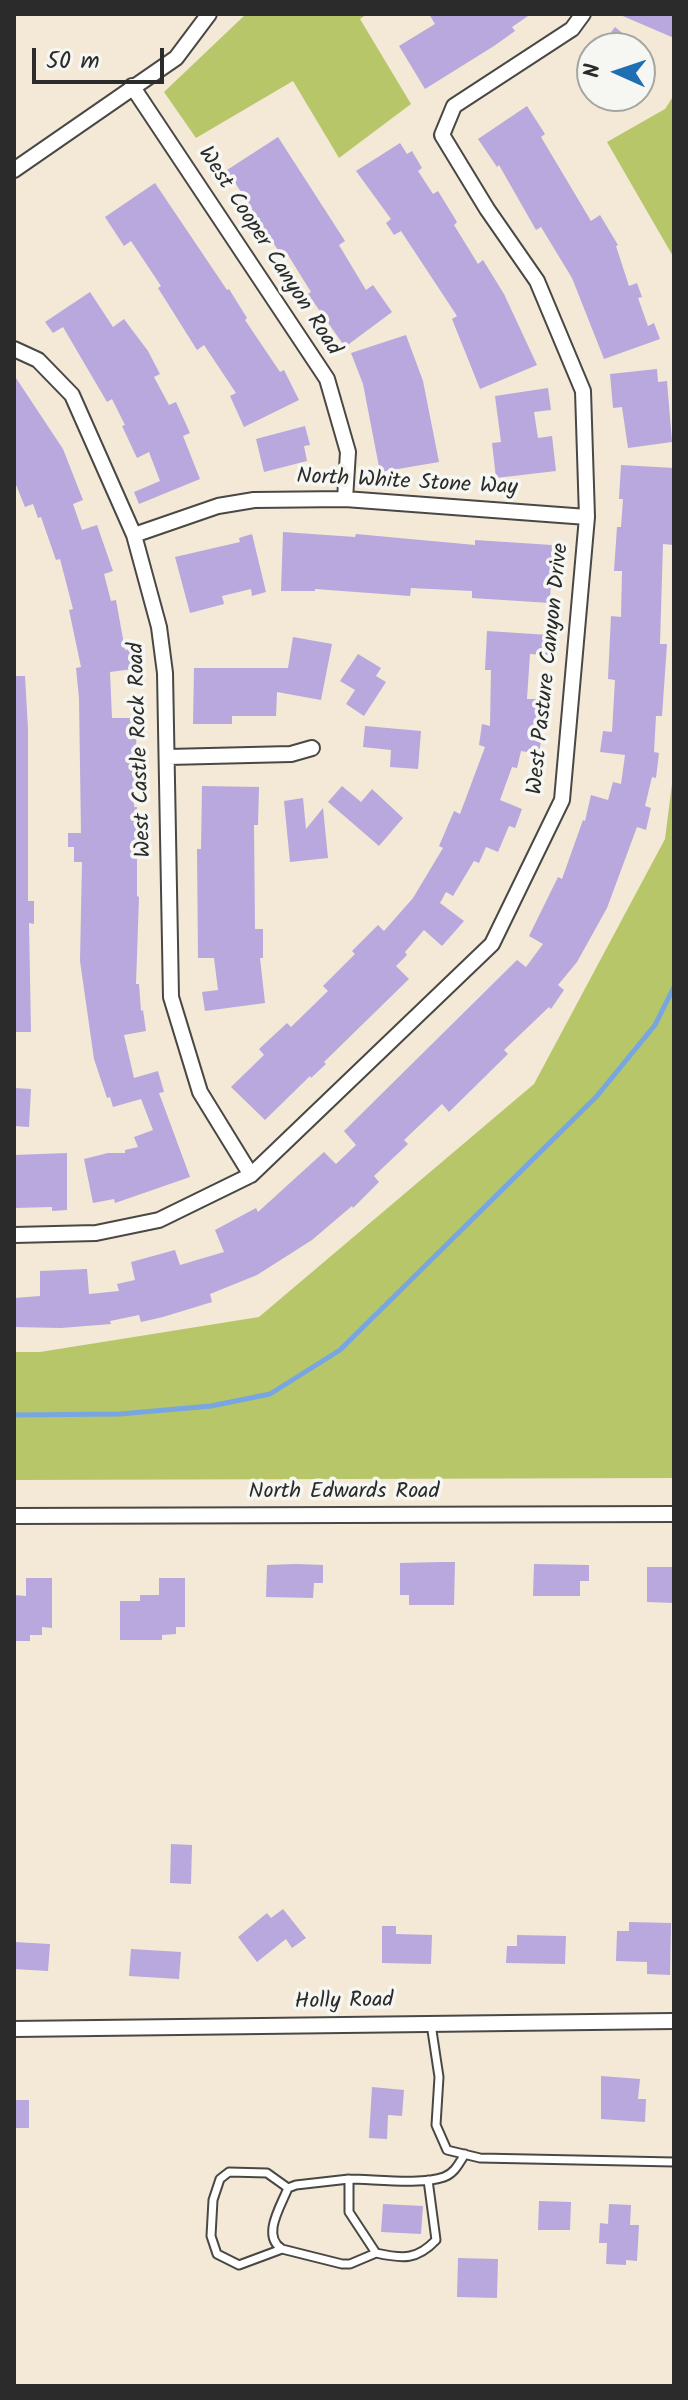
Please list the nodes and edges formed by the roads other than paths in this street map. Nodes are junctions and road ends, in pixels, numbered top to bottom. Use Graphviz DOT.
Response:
graph roads {
  1 [pos="209,14"];
  2 [pos="583,14"];
  3 [pos="132,86"];
  4 [pos="14,170"];
  5 [pos="14,349"];
  6 [pos="345,499"];
  7 [pos="587,517"];
  8 [pos="134,535"];
  9 [pos="312,748"];
  10 [pos="168,757"];
  11 [pos="251,1175"];
  12 [pos="14,1235"];
  13 [pos="674,1514"];
  14 [pos="14,1516"];
  15 [pos="674,2021"];
  16 [pos="431,2024"];
  17 [pos="14,2029"];
  18 [pos="465,2154"];
  19 [pos="674,2162"];
  20 [pos="349,2179"];
  21 [pos="428,2180"];
  22 [pos="288,2188"];
  23 [pos="282,2249"];
  24 [pos="376,2253"];
  1 -- 3 [label="street"];
  2 -- 7 [label="street, West Pasture Canyon Drive"];
  3 -- 4 [label="street"];
  3 -- 6 [label="street, West Cooper Canyon Road"];
  5 -- 8 [label="street, West Castle Rock Road"];
  6 -- 7 [label="street, North White Stone Way"];
  6 -- 8 [label="street, North White Stone Way"];
  7 -- 11 [label="street, West Pasture Canyon Drive"];
  8 -- 10 [label="street, West Castle Rock Road"];
  9 -- 10 [label="street"];
  10 -- 11 [label="street, West Castle Rock Road"];
  11 -- 12 [label="street, West Pasture Canyon Drive"];
  13 -- 14 [label="street, North Edwards Road"];
  15 -- 16 [label="street, Holly Road"];
  16 -- 17 [label="street, Holly Road"];
  16 -- 18 [label="lane"];
  18 -- 19 [label="lane"];
  18 -- 21 [label="lane"];
  20 -- 21 [label="lane"];
  20 -- 22 [label="lane"];
  20 -- 24 [label="lane"];
  21 -- 24 [label="lane"];
  22 -- 23 [label="lane"];
  22 -- 23 [label="lane"];
  23 -- 24 [label="lane"];
}
